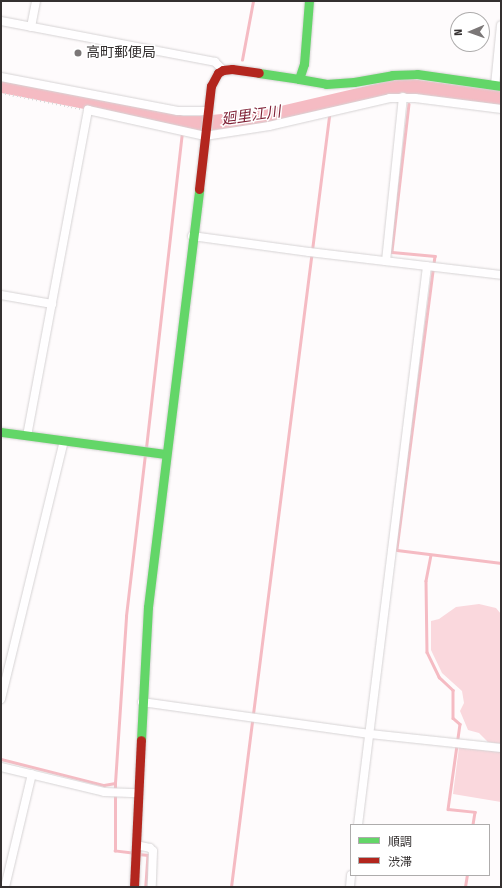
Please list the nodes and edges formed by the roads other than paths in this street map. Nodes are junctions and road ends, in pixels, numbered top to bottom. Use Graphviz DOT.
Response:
graph roads {
  1 [pos="36,1"];
  2 [pos="309,1"];
  3 [pos="1,21"];
  4 [pos="501,25"];
  5 [pos="30,27"];
  6 [pos="224,70"];
  7 [pos="1,77"];
  8 [pos="299,79"];
  9 [pos="498,86"];
  10 [pos="403,97"];
  11 [pos="501,109"];
  12 [pos="208,111"];
  13 [pos="205,136"];
  14 [pos="192,236"];
  15 [pos="386,261"];
  16 [pos="431,267"];
  17 [pos="501,275"];
  18 [pos="1,295"];
  19 [pos="52,304"];
  20 [pos="1,432"];
  21 [pos="27,436"];
  22 [pos="64,441"];
  23 [pos="165,454"];
  24 [pos="1,699"];
  25 [pos="142,702"];
  26 [pos="370,734"];
  27 [pos="501,748"];
  28 [pos="1,767"];
  29 [pos="32,774"];
  30 [pos="138,793"];
  31 [pos="358,824"];
  32 [pos="136,851"];
  33 [pos="351,876"];
  34 [pos="5,887"];
  35 [pos="134,887"];
  36 [pos="152,887"];
  37 [pos="350,887"];
  1 -- 5 [label="street"];
  2 -- 8 [label="street"];
  3 -- 5 [label="street"];
  4 -- 9 [label="street"];
  5 -- 6 [label="street"];
  6 -- 8 [label="street"];
  6 -- 12 [label="street"];
  7 -- 12 [label="street"];
  8 -- 9 [label="street"];
  10 -- 11 [label="street"];
  10 -- 13 [label="street"];
  10 -- 15 [label="street"];
  12 -- 13 [label="street"];
  13 -- 14 [label="street"];
  13 -- 19 [label="street"];
  14 -- 15 [label="street"];
  14 -- 23 [label="street"];
  15 -- 16 [label="street"];
  16 -- 17 [label="street"];
  16 -- 26 [label="street"];
  18 -- 19 [label="street"];
  19 -- 21 [label="street"];
  20 -- 21 [label="street"];
  21 -- 22 [label="street"];
  22 -- 23 [label="street"];
  22 -- 24 [label="street"];
  23 -- 25 [label="street"];
  25 -- 26 [label="street"];
  25 -- 30 [label="street"];
  26 -- 27 [label="street"];
  26 -- 31 [label="street"];
  28 -- 29 [label="street"];
  29 -- 30 [label="street"];
  29 -- 34 [label="street"];
  30 -- 32 [label="street"];
  32 -- 35 [label="street"];
  32 -- 36 [label="street"];
  33 -- 37 [label="street"];
}
